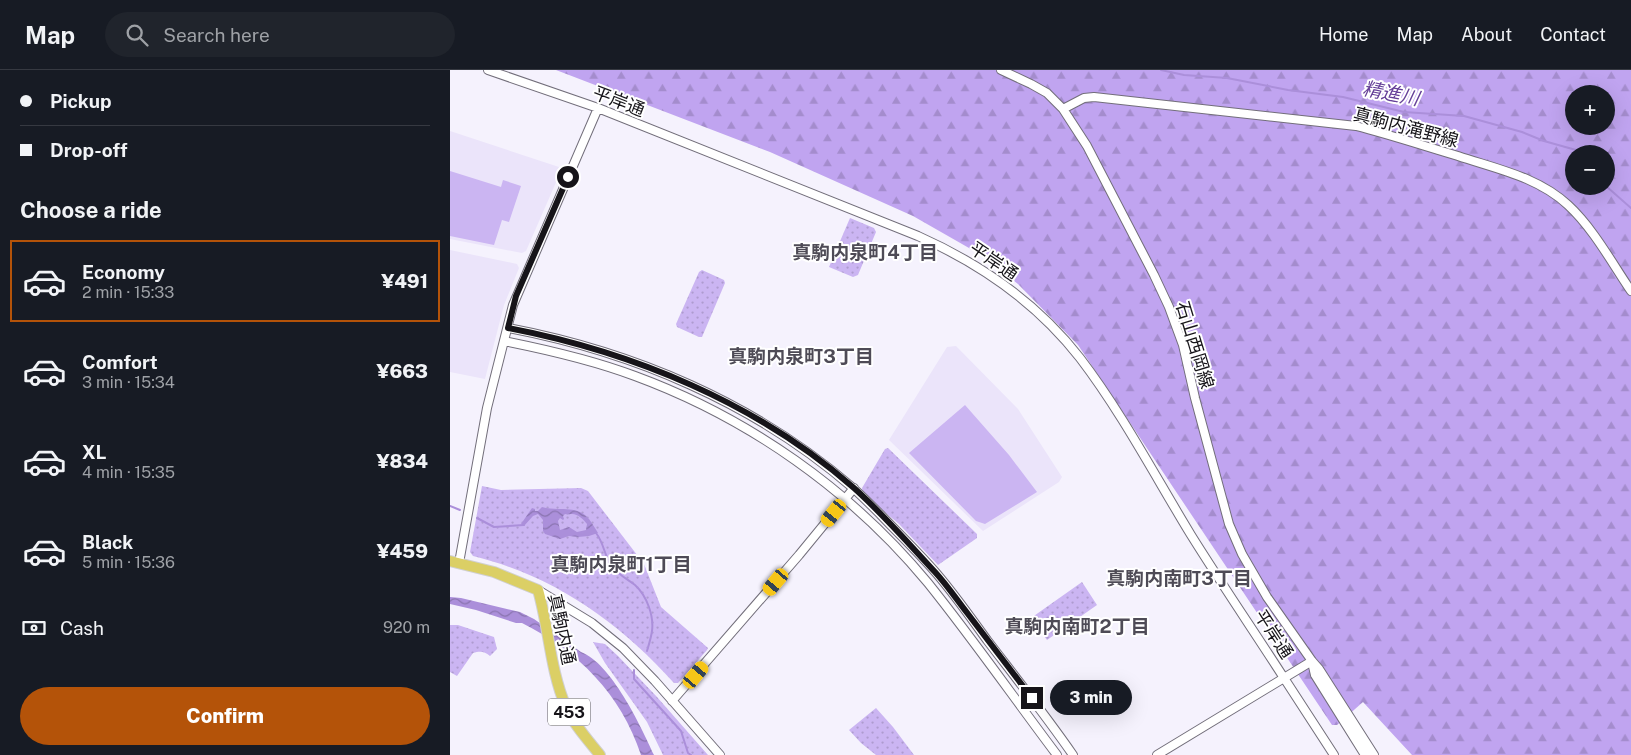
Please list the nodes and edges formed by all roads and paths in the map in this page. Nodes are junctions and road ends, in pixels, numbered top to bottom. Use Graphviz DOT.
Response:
graph roads {
  1 [pos="488,70"];
  2 [pos="1001,70"];
  3 [pos="598,108"];
  4 [pos="1063,110"];
  5 [pos="1631,291"];
  6 [pos="508,328"];
  7 [pos="504,341"];
  8 [pos="854,488"];
  9 [pos="846,499"];
  10 [pos="455,562"];
  11 [pos="538,590"];
  12 [pos="1312,661"];
  13 [pos="1284,678"];
  14 [pos="672,702"];
  15 [pos="600,755"];
  16 [pos="720,755"];
  17 [pos="1057,755"];
  18 [pos="1073,755"];
  19 [pos="1157,755"];
  20 [pos="1334,755"];
  21 [pos="1365,755"];
  22 [pos="1374,755"];
  1 -- 3 [label="street, 平岸通"];
  2 -- 4 [label="street, 石山西岡線"];
  3 -- 6 [label="street"];
  3 -- 13 [label="street, 平岸通"];
  4 -- 5 [label="street, 真駒内滝野線"];
  4 -- 12 [label="street, 石山西岡線"];
  6 -- 7 [label="street"];
  6 -- 8 [label="street"];
  7 -- 9 [label="street"];
  7 -- 10 [label="street"];
  8 -- 9 [label="street"];
  8 -- 18 [label="street"];
  9 -- 14 [label="street"];
  9 -- 17 [label="street"];
  10 -- 11 [label="highway, 真駒内通"];
  11 -- 14 [label="street"];
  11 -- 15 [label="highway, 真駒内通 / 453"];
  12 -- 13 [label="street, 平岸通"];
  12 -- 21 [label="street, 平岸通"];
  12 -- 22 [label="street, 平岸通"];
  13 -- 19 [label="street"];
  13 -- 20 [label="street"];
  14 -- 16 [label="street"];
}
